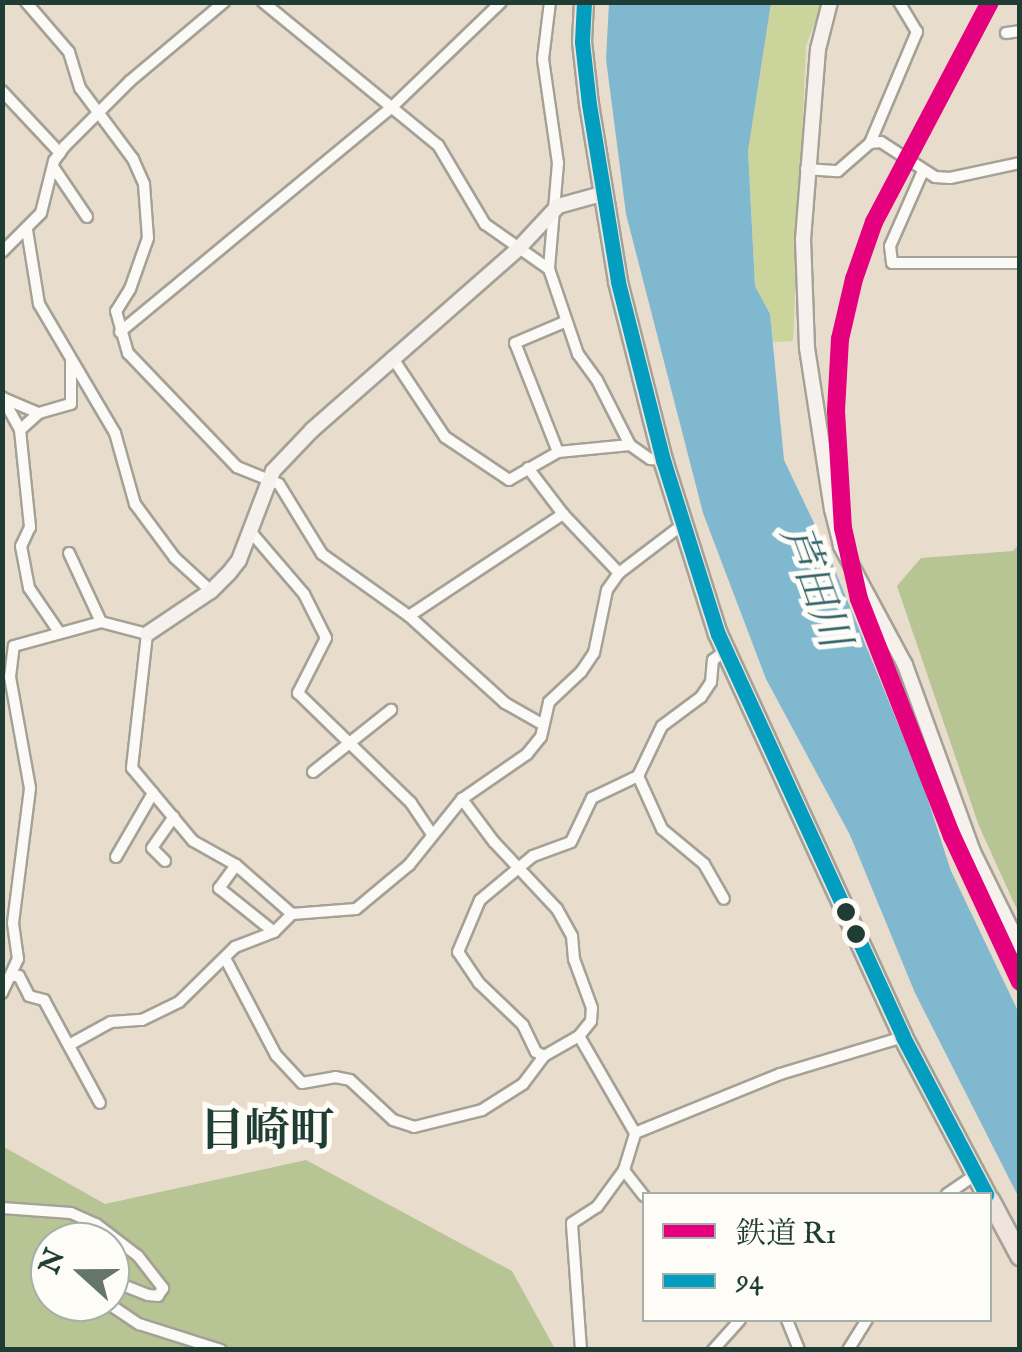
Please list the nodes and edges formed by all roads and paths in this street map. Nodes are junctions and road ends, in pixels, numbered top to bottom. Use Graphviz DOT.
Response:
graph roads {
  1 [pos="26,2"];
  2 [pos="224,2"];
  3 [pos="263,2"];
  4 [pos="501,2"];
  5 [pos="550,2"];
  6 [pos="584,2"];
  7 [pos="830,2"];
  8 [pos="899,2"];
  9 [pos="1020,30"];
  10 [pos="1006,33"];
  11 [pos="2,91"];
  12 [pos="392,107"];
  13 [pos="98,116"];
  14 [pos="870,144"];
  15 [pos="60,153"];
  16 [pos="1020,163"];
  17 [pos="54,168"];
  18 [pos="806,169"];
  19 [pos="923,171"];
  20 [pos="602,194"];
  21 [pos="553,211"];
  22 [pos="87,217"];
  23 [pos="27,230"];
  24 [pos="517,250"];
  25 [pos="2,252"];
  26 [pos="1020,263"];
  27 [pos="549,269"];
  28 [pos="567,321"];
  29 [pos="120,332"];
  30 [pos="392,357"];
  31 [pos="71,362"];
  32 [pos="3,398"];
  33 [pos="40,413"];
  34 [pos="20,430"];
  35 [pos="630,445"];
  36 [pos="558,452"];
  37 [pos="663,460"];
  38 [pos="528,468"];
  39 [pos="270,478"];
  40 [pos="563,514"];
  41 [pos="682,525"];
  42 [pos="250,531"];
  43 [pos="70,553"];
  44 [pos="619,572"];
  45 [pos="211,590"];
  46 [pos="409,616"];
  47 [pos="101,622"];
  48 [pos="60,632"];
  49 [pos="148,634"];
  50 [pos="726,651"];
  51 [pos="391,710"];
  52 [pos="542,724"];
  53 [pos="346,744"];
  54 [pos="313,772"];
  55 [pos="638,776"];
  56 [pos="154,793"];
  57 [pos="462,798"];
  58 [pos="174,818"];
  59 [pos="432,834"];
  60 [pos="116,857"];
  61 [pos="165,860"];
  62 [pos="236,866"];
  63 [pos="520,869"];
  64 [pos="724,898"];
  65 [pos="292,914"];
  66 [pos="274,932"];
  67 [pos="1020,948"];
  68 [pos="225,958"];
  69 [pos="12,976"];
  70 [pos="2,994"];
  71 [pos="579,1036"];
  72 [pos="903,1037"];
  73 [pos="70,1045"];
  74 [pos="544,1056"];
  75 [pos="100,1103"];
  76 [pos="635,1133"];
  77 [pos="624,1170"];
  78 [pos="976,1175"];
  79 [pos="950,1192"];
  80 [pos="985,1192"];
  81 [pos="642,1193"];
  82 [pos="992,1204"];
  83 [pos="2,1208"];
  84 [pos="91,1222"];
  85 [pos="130,1250"];
  86 [pos="1020,1256"];
  87 [pos="130,1288"];
  88 [pos="130,1318"];
  89 [pos="738,1322"];
  90 [pos="788,1322"];
  91 [pos="866,1322"];
  92 [pos="221,1350"];
  93 [pos="581,1350"];
  94 [pos="713,1350"];
  95 [pos="799,1350"];
  96 [pos="848,1350"];
  1 -- 13 [label="street"];
  2 -- 13 [label="street"];
  3 -- 12 [label="street"];
  4 -- 12 [label="street"];
  5 -- 21 [label="street"];
  6 -- 20 [label="highway"];
  7 -- 18 [label="street"];
  8 -- 14 [label="street"];
  9 -- 10 [label="street"];
  11 -- 15 [label="street"];
  12 -- 24 [label="street"];
  12 -- 29 [label="street"];
  13 -- 15 [label="street"];
  13 -- 29 [label="street"];
  14 -- 18 [label="street"];
  14 -- 19 [label="street"];
  15 -- 17 [label="street"];
  16 -- 19 [label="street"];
  17 -- 22 [label="street"];
  17 -- 23 [label="street"];
  18 -- 67 [label="street"];
  19 -- 26 [label="street"];
  20 -- 21 [label="street"];
  20 -- 37 [label="highway"];
  21 -- 24 [label="street"];
  21 -- 27 [label="street"];
  23 -- 25 [label="street"];
  23 -- 31 [label="street"];
  24 -- 27 [label="street"];
  24 -- 30 [label="street"];
  27 -- 28 [label="street"];
  28 -- 35 [label="street"];
  28 -- 36 [label="street"];
  29 -- 39 [label="street"];
  30 -- 38 [label="street"];
  30 -- 39 [label="street"];
  31 -- 33 [label="street"];
  31 -- 45 [label="street"];
  32 -- 33 [label="street"];
  32 -- 34 [label="street"];
  33 -- 34 [label="street"];
  34 -- 48 [label="street"];
  35 -- 36 [label="street"];
  35 -- 37 [label="street"];
  36 -- 38 [label="street"];
  37 -- 41 [label="highway"];
  38 -- 40 [label="street"];
  39 -- 42 [label="street"];
  39 -- 46 [label="street"];
  40 -- 44 [label="street"];
  40 -- 46 [label="street"];
  41 -- 44 [label="street"];
  41 -- 50 [label="highway"];
  42 -- 45 [label="street"];
  42 -- 53 [label="street"];
  43 -- 47 [label="street"];
  44 -- 52 [label="street"];
  45 -- 49 [label="street"];
  46 -- 52 [label="street"];
  47 -- 48 [label="street"];
  47 -- 49 [label="street"];
  48 -- 69 [label="street"];
  49 -- 56 [label="street"];
  50 -- 55 [label="street"];
  50 -- 72 [label="highway"];
  51 -- 53 [label="street"];
  52 -- 57 [label="street"];
  53 -- 54 [label="street"];
  53 -- 59 [label="street"];
  55 -- 63 [label="street"];
  55 -- 64 [label="street"];
  56 -- 58 [label="street"];
  56 -- 60 [label="street"];
  57 -- 59 [label="street"];
  57 -- 63 [label="street"];
  58 -- 61 [label="street"];
  58 -- 62 [label="street"];
  59 -- 65 [label="street"];
  62 -- 65 [label="street"];
  62 -- 66 [label="street"];
  63 -- 71 [label="street"];
  63 -- 74 [label="street"];
  65 -- 66 [label="street"];
  66 -- 68 [label="street"];
  68 -- 73 [label="street"];
  68 -- 74 [label="street"];
  69 -- 70 [label="street"];
  69 -- 73 [label="street"];
  71 -- 74 [label="street"];
  71 -- 76 [label="street"];
  72 -- 76 [label="street"];
  72 -- 78 [label="highway"];
  73 -- 75 [label="street"];
  76 -- 77 [label="street"];
  77 -- 81 [label="street"];
  77 -- 93 [label="street"];
  78 -- 79 [label="street"];
  78 -- 80 [label="highway"];
  82 -- 86 [label="highway"];
  83 -- 84 [label="street"];
  85 -- 87 [label="street"];
  88 -- 92 [label="street"];
  89 -- 94 [label="street"];
  90 -- 95 [label="street"];
  91 -- 96 [label="street"];
}
